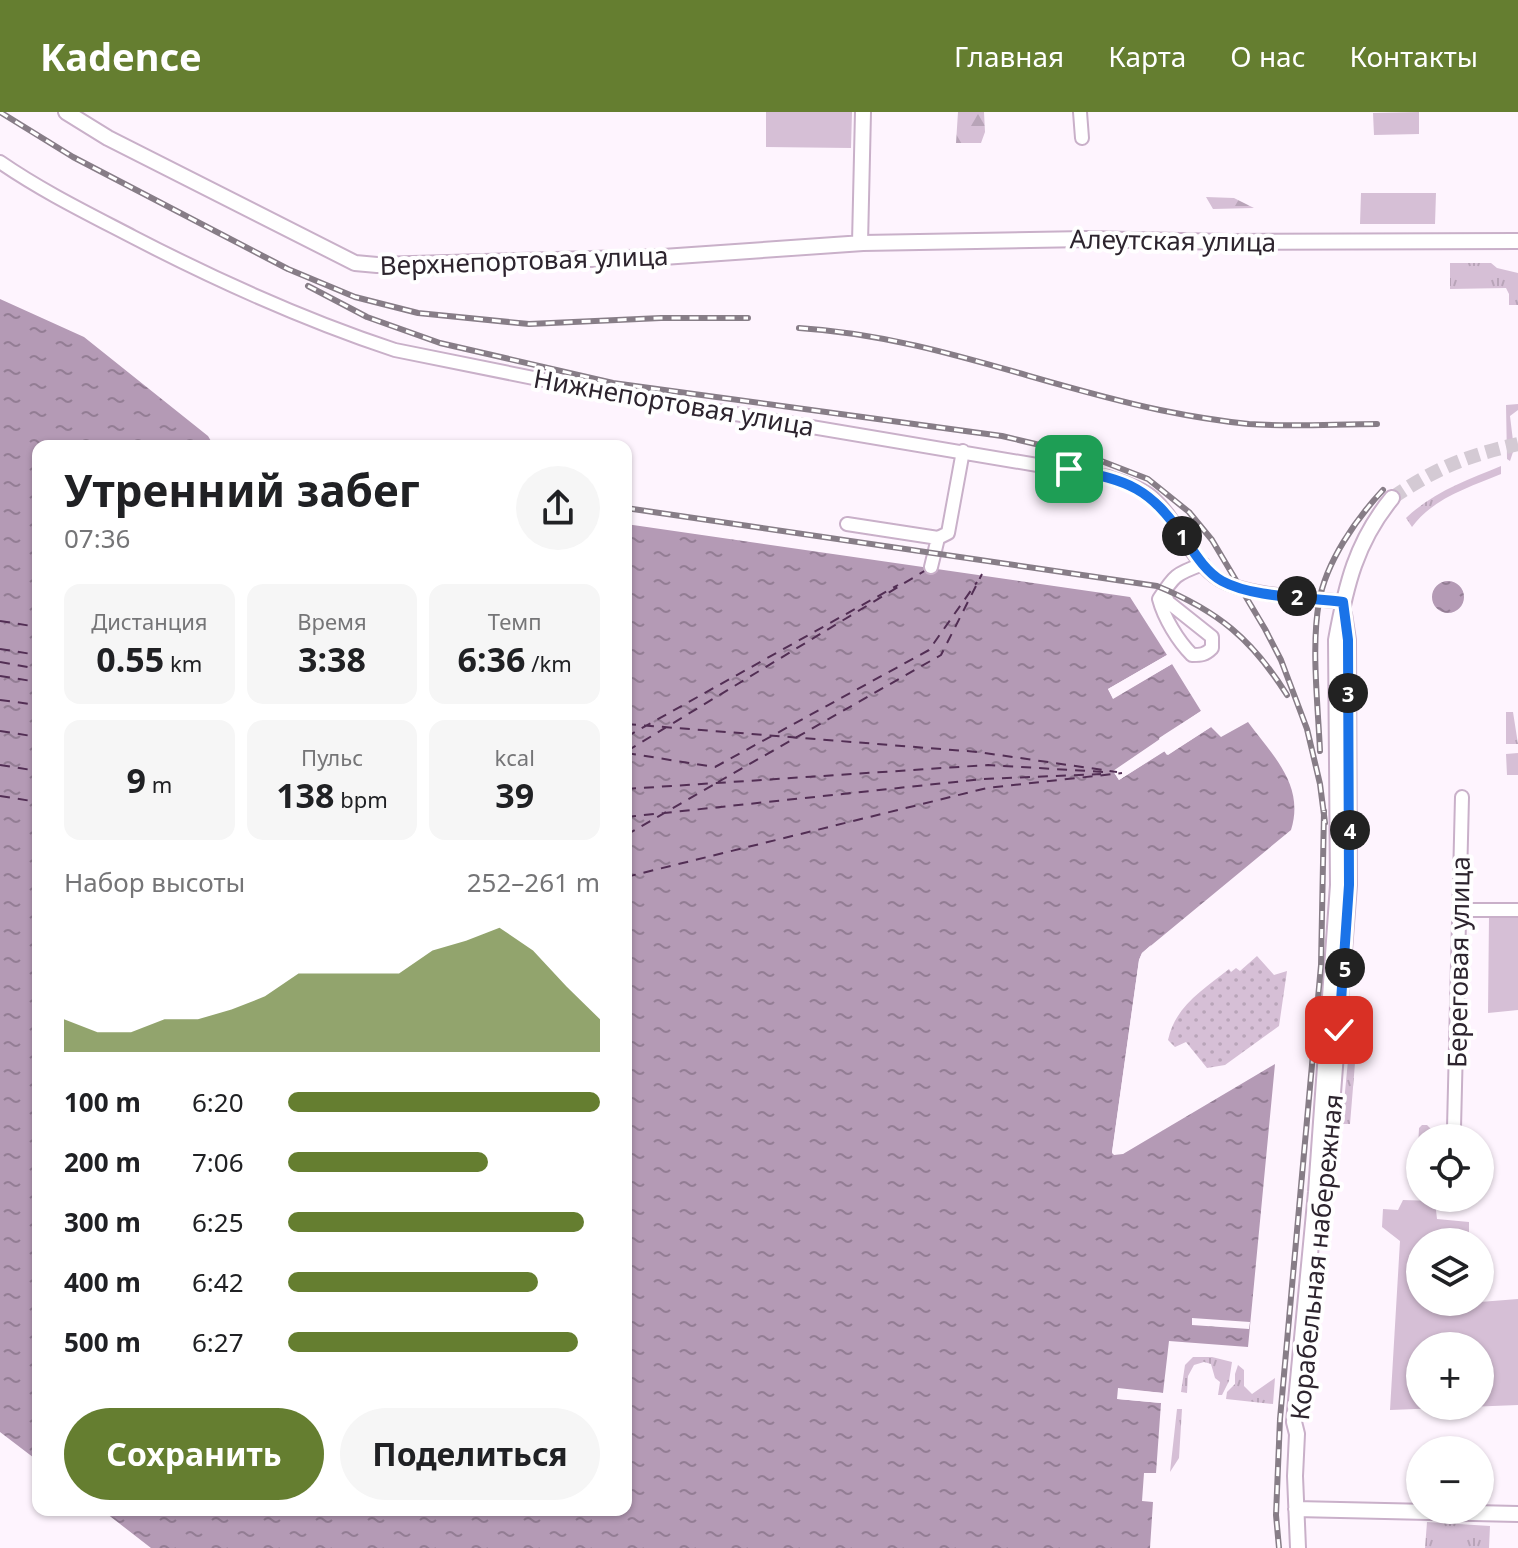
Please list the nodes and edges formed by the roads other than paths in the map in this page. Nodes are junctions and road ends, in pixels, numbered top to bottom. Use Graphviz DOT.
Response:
graph roads {
  1 [pos="66,112"];
  2 [pos="863,112"];
  3 [pos="1080,112"];
  4 [pos="1082,138"];
  5 [pos="0,162"];
  6 [pos="1518,241"];
  7 [pos="860,243"];
  8 [pos="827,245"];
  9 [pos="963,451"];
  10 [pos="1392,498"];
  11 [pos="847,524"];
  12 [pos="938,538"];
  13 [pos="1203,564"];
  14 [pos="931,567"];
  15 [pos="1164,591"];
  16 [pos="1343,602"];
  17 [pos="1462,797"];
  18 [pos="1460,910"];
  19 [pos="1518,910"];
  20 [pos="1454,1124"];
  21 [pos="1296,1509"];
  22 [pos="1518,1514"];
  23 [pos="1298,1548"];
  1 -- 8 [label="main road, Верхнепортовая улица"];
  2 -- 7 [label="main road"];
  3 -- 4 [label="street"];
  5 -- 9 [label="street, Нижнепортовая улица"];
  6 -- 7 [label="main road, Алеутская улица"];
  7 -- 8 [label="main road, Алеутская улица"];
  9 -- 12 [label="street"];
  9 -- 13 [label="street, Нижнепортовая улица"];
  10 -- 16 [label="main road, Корабельная набережная"];
  11 -- 12 [label="street"];
  12 -- 14 [label="street"];
  13 -- 15 [label="street"];
  13 -- 16 [label="street, Нижнепортовая улица"];
  15 -- 15 [label="street"];
  16 -- 21 [label="main road, Корабельная набережная"];
  17 -- 18 [label="street, Береговая улица"];
  18 -- 19 [label="street"];
  18 -- 20 [label="street, Береговая улица"];
  21 -- 22 [label="main road"];
  21 -- 23 [label="main road, Корабельная набережная"];
}
